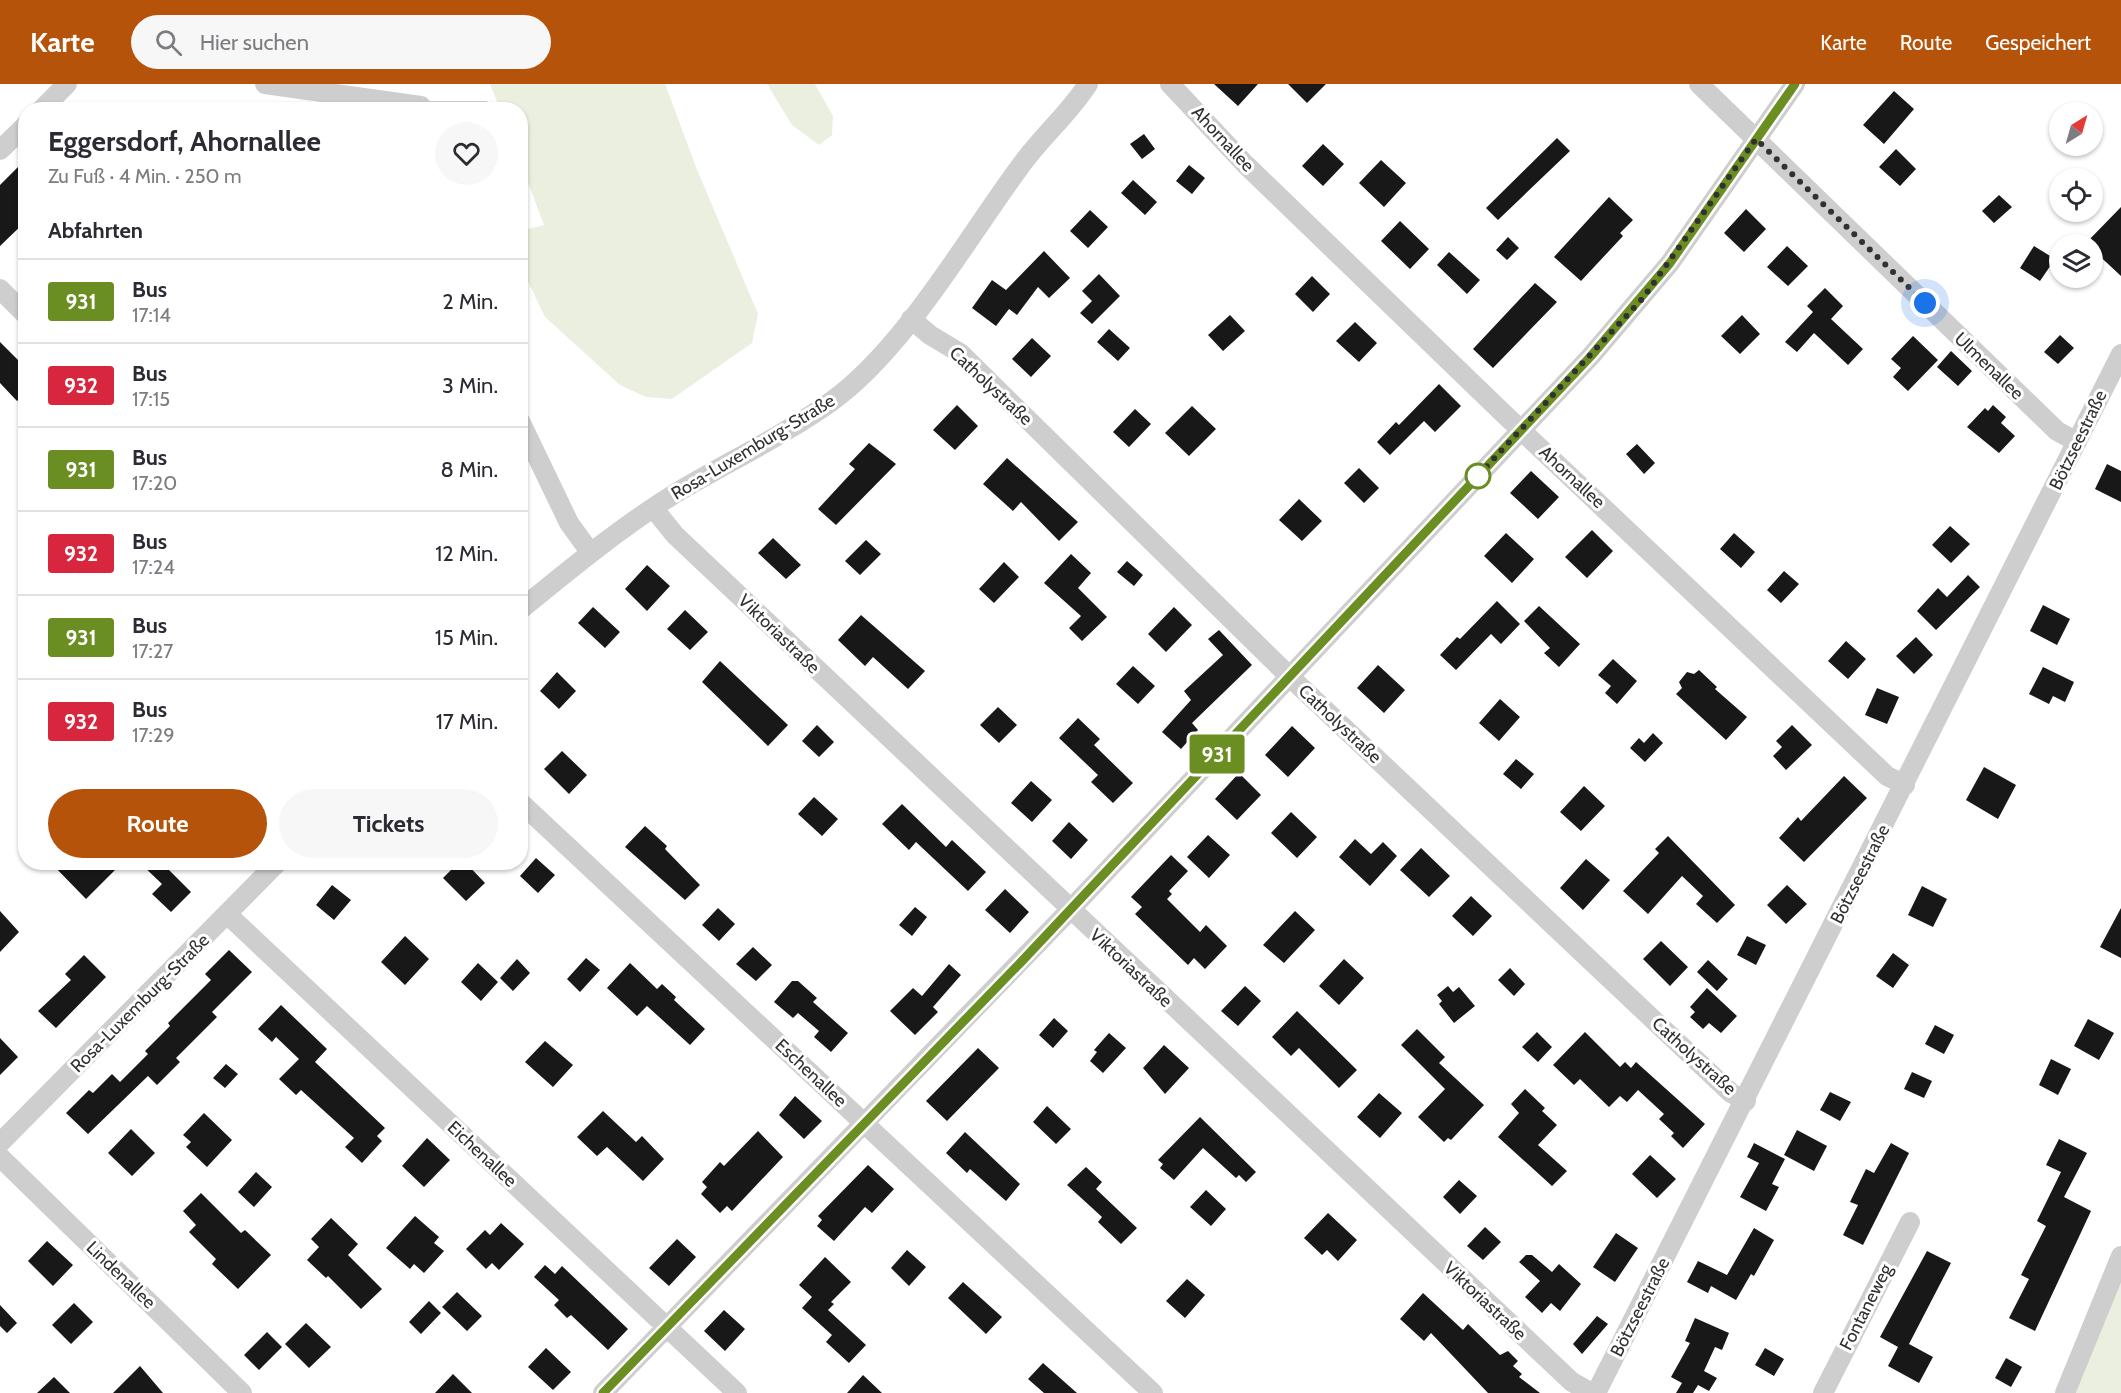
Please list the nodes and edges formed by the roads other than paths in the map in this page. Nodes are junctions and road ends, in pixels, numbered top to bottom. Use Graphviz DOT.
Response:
graph roads {
  1 [pos="67,84"];
  2 [pos="265,84"];
  3 [pos="1088,84"];
  4 [pos="1170,84"];
  5 [pos="1699,84"];
  6 [pos="1795,84"];
  7 [pos="49,102"];
  8 [pos="382,102"];
  9 [pos="18,133"];
  10 [pos="1756,139"];
  11 [pos="0,150"];
  12 [pos="0,289"];
  13 [pos="18,307"];
  14 [pos="911,319"];
  15 [pos="2121,354"];
  16 [pos="1522,430"];
  17 [pos="528,437"];
  18 [pos="2077,442"];
  19 [pos="654,509"];
  20 [pos="590,552"];
  21 [pos="528,603"];
  22 [pos="1290,677"];
  23 [pos="1905,785"];
  24 [pos="528,809"];
  25 [pos="270,870"];
  26 [pos="1070,910"];
  27 [pos="228,915"];
  28 [pos="1746,1101"];
  29 [pos="866,1124"];
  30 [pos="0,1143"];
  31 [pos="0,1157"];
  32 [pos="1910,1222"];
  33 [pos="2121,1256"];
  34 [pos="668,1328"];
  35 [pos="242,1393"];
  36 [pos="603,1393"];
  37 [pos="737,1393"];
  38 [pos="1153,1393"];
  39 [pos="1592,1393"];
  40 [pos="1596,1393"];
  41 [pos="1823,1393"];
  42 [pos="2065,1393"];
  1 -- 7 [label="street"];
  2 -- 8 [label="street"];
  3 -- 14 [label="street, Rosa-Luxemburg-Straße"];
  4 -- 16 [label="street, Ahornallee"];
  5 -- 10 [label="street, Ulmenallee"];
  6 -- 10 [label="street"];
  9 -- 11 [label="street"];
  10 -- 16 [label="street"];
  10 -- 18 [label="street, Ulmenallee"];
  12 -- 13 [label="street"];
  14 -- 19 [label="street, Rosa-Luxemburg-Straße"];
  14 -- 22 [label="street, Catholystraße"];
  15 -- 18 [label="street, Bötzseestraße"];
  16 -- 22 [label="street"];
  16 -- 23 [label="street, Ahornallee"];
  17 -- 20 [label="street"];
  18 -- 23 [label="street, Bötzseestraße"];
  19 -- 20 [label="street, Rosa-Luxemburg-Straße"];
  19 -- 26 [label="street, Viktoriastraße"];
  20 -- 21 [label="street, Rosa-Luxemburg-Straße"];
  22 -- 26 [label="street"];
  22 -- 28 [label="street, Catholystraße"];
  23 -- 28 [label="street, Bötzseestraße"];
  24 -- 29 [label="street, Eschenallee"];
  25 -- 27 [label="street, Rosa-Luxemburg-Straße"];
  26 -- 29 [label="street"];
  26 -- 39 [label="street, Viktoriastraße"];
  27 -- 30 [label="street, Rosa-Luxemburg-Straße"];
  27 -- 34 [label="street, Eichenallee"];
  28 -- 40 [label="street, Bötzseestraße"];
  29 -- 34 [label="street"];
  29 -- 38 [label="street, Eschenallee"];
  31 -- 35 [label="street, Lindenallee"];
  32 -- 41 [label="street, Fontaneweg"];
  33 -- 42 [label="street"];
  34 -- 36 [label="street"];
  34 -- 37 [label="street, Eichenallee"];
}
